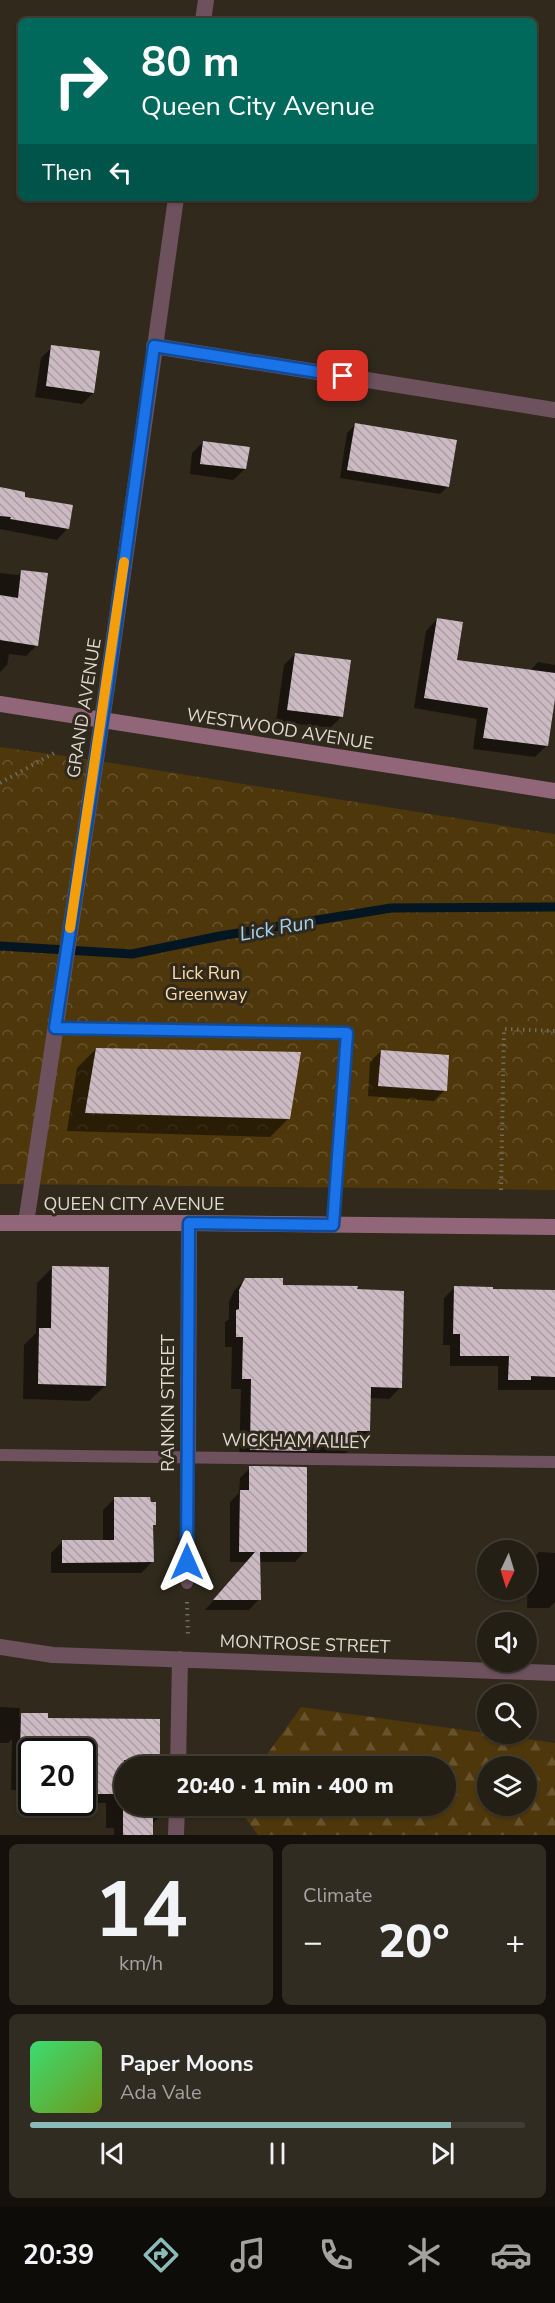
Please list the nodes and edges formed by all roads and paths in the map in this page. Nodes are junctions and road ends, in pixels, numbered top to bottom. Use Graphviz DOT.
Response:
graph roads {
  1 [pos="206,0"];
  2 [pos="203,18"];
  3 [pos="176,201"];
  4 [pos="154,346"];
  5 [pos="555,410"];
  6 [pos="0,704"];
  7 [pos="102,720"];
  8 [pos="56,752"];
  9 [pos="0,783"];
  10 [pos="555,791"];
  11 [pos="55,1028"];
  12 [pos="555,1031"];
  13 [pos="501,1190"];
  14 [pos="0,1223"];
  15 [pos="26,1223"];
  16 [pos="189,1223"];
  17 [pos="333,1225"];
  18 [pos="555,1227"];
  19 [pos="0,1455"];
  20 [pos="188,1458"];
  21 [pos="555,1462"];
  22 [pos="187,1583"];
  23 [pos="0,1647"];
  24 [pos="53,1654"];
  25 [pos="0,1659"];
  26 [pos="180,1659"];
  27 [pos="555,1673"];
  28 [pos="178,1756"];
  29 [pos="177,1816"];
  30 [pos="176,1835"];
  1 -- 2 [label="street"];
  3 -- 4 [label="street, GRAND AVENUE"];
  4 -- 5 [label="street"];
  4 -- 7 [label="street, GRAND AVENUE"];
  6 -- 7 [label="main road, WESTWOOD AVENUE"];
  7 -- 10 [label="main road, WESTWOOD AVENUE"];
  7 -- 11 [label="street, GRAND AVENUE"];
  8 -- 9 [label="path"];
  11 -- 15 [label="street, GRAND AVENUE"];
  11 -- 17 [label="lane"];
  12 -- 13 [label="path"];
  14 -- 15 [label="main road, QUEEN CITY AVENUE"];
  15 -- 16 [label="main road, QUEEN CITY AVENUE"];
  16 -- 17 [label="main road, QUEEN CITY AVENUE"];
  16 -- 20 [label="street, RANKIN STREET"];
  17 -- 18 [label="main road, QUEEN CITY AVENUE"];
  19 -- 20 [label="lane, WICKHAM ALLEY"];
  20 -- 21 [label="lane, WICKHAM ALLEY"];
  20 -- 22 [label="lane, RANKIN STREET"];
  22 -- 26 [label="path"];
  23 -- 24 [label="street, MONTROSE STREET"];
  24 -- 25 [label="street, MONTROSE STREET"];
  24 -- 26 [label="street, MONTROSE STREET"];
  26 -- 27 [label="street, MONTROSE STREET"];
  26 -- 28 [label="street"];
  29 -- 30 [label="street"];
}
